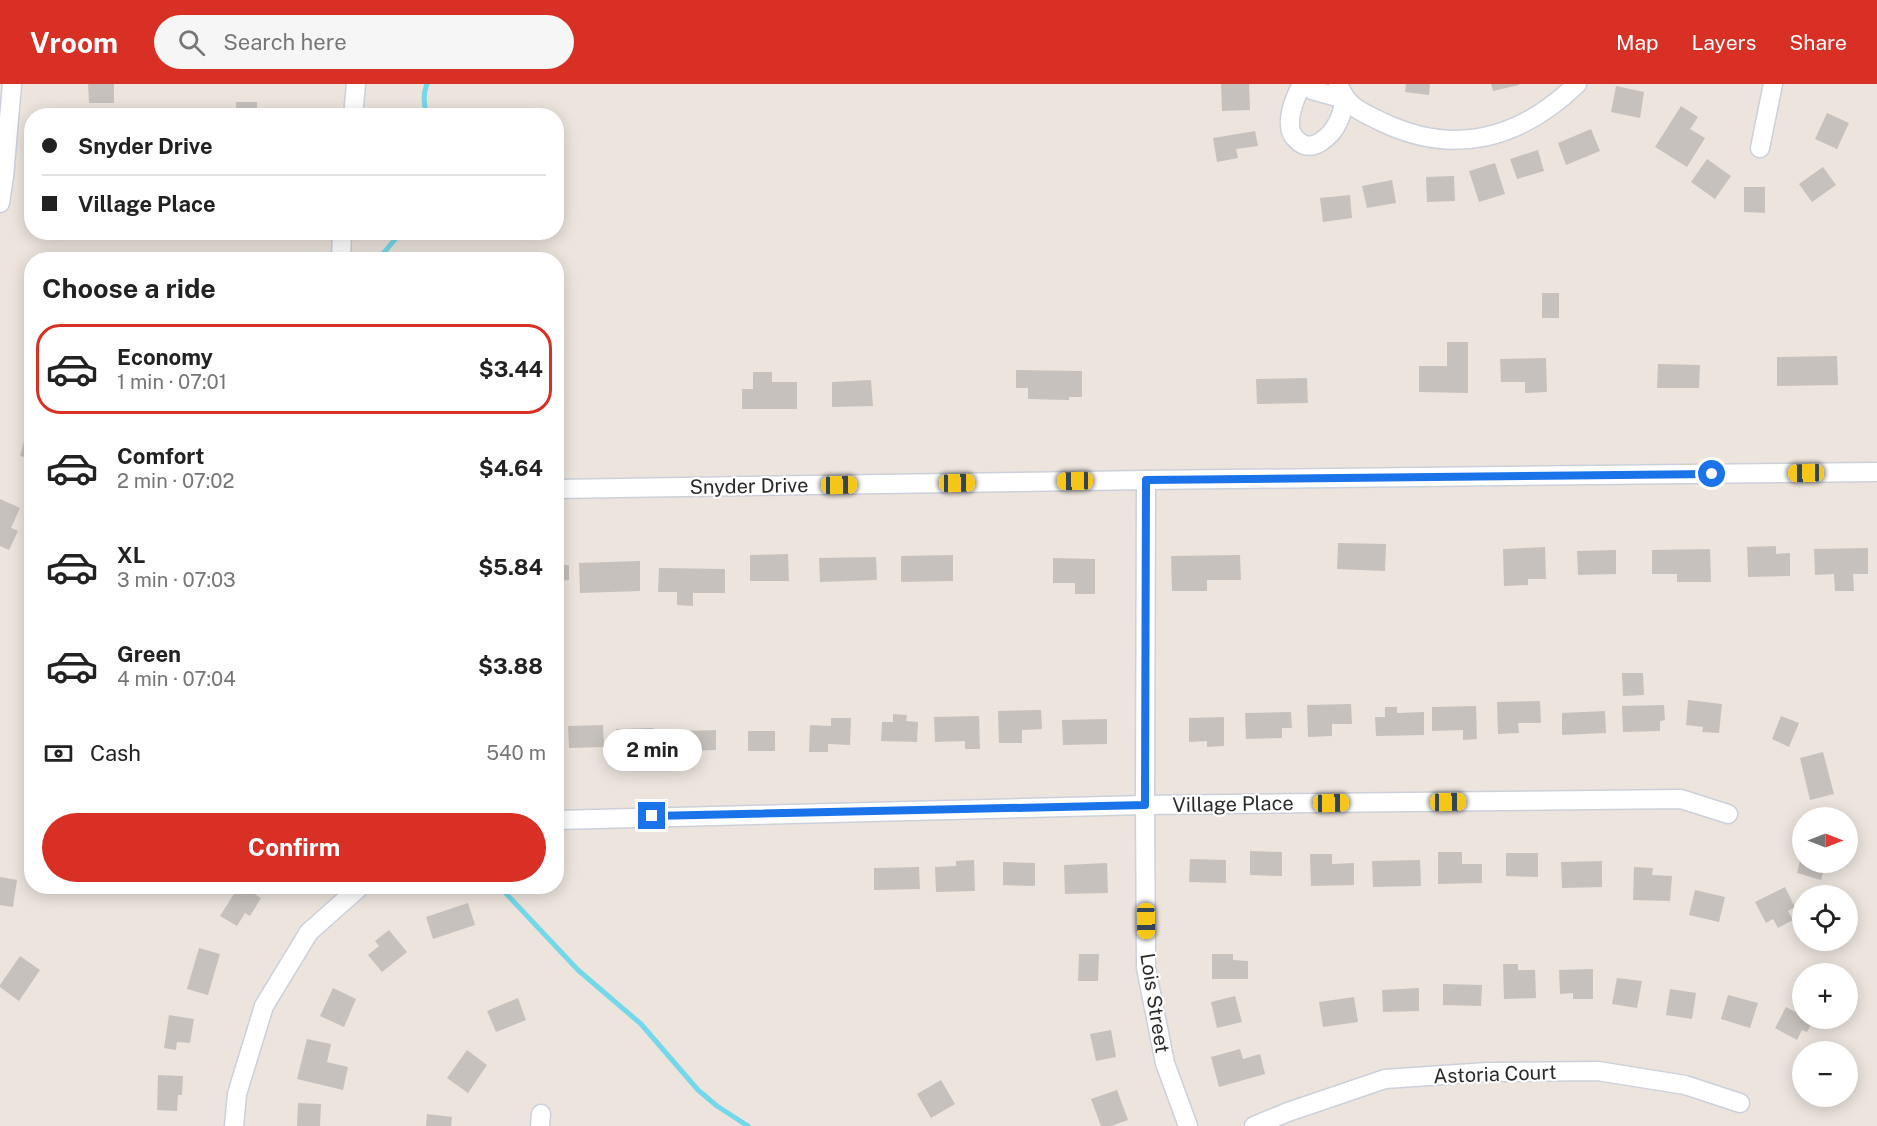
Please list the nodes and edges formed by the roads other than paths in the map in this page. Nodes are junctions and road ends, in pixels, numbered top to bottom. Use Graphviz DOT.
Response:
graph roads {
  1 [pos="12,84"];
  2 [pos="356,84"];
  3 [pos="1302,84"];
  4 [pos="1308,84"];
  5 [pos="1577,84"];
  6 [pos="1773,84"];
  7 [pos="1342,92"];
  8 [pos="354,108"];
  9 [pos="1760,148"];
  10 [pos="0,203"];
  11 [pos="1877,472"];
  12 [pos="1146,480"];
  13 [pos="564,489"];
  14 [pos="1145,805"];
  15 [pos="1728,814"];
  16 [pos="564,820"];
  17 [pos="352,894"];
  18 [pos="1740,1103"];
  19 [pos="234,1126"];
  20 [pos="1188,1126"];
  21 [pos="1254,1126"];
  1 -- 10 [label="street"];
  2 -- 8 [label="street"];
  3 -- 7 [label="street"];
  4 -- 7 [label="street"];
  5 -- 7 [label="street"];
  6 -- 9 [label="street"];
  11 -- 12 [label="street, Snyder Drive"];
  12 -- 13 [label="street, Snyder Drive"];
  12 -- 14 [label="street, Lois Street"];
  14 -- 15 [label="street, Village Place"];
  14 -- 16 [label="street, Village Place"];
  14 -- 20 [label="street, Lois Street"];
  17 -- 19 [label="street"];
  18 -- 21 [label="street, Astoria Court"];
}
